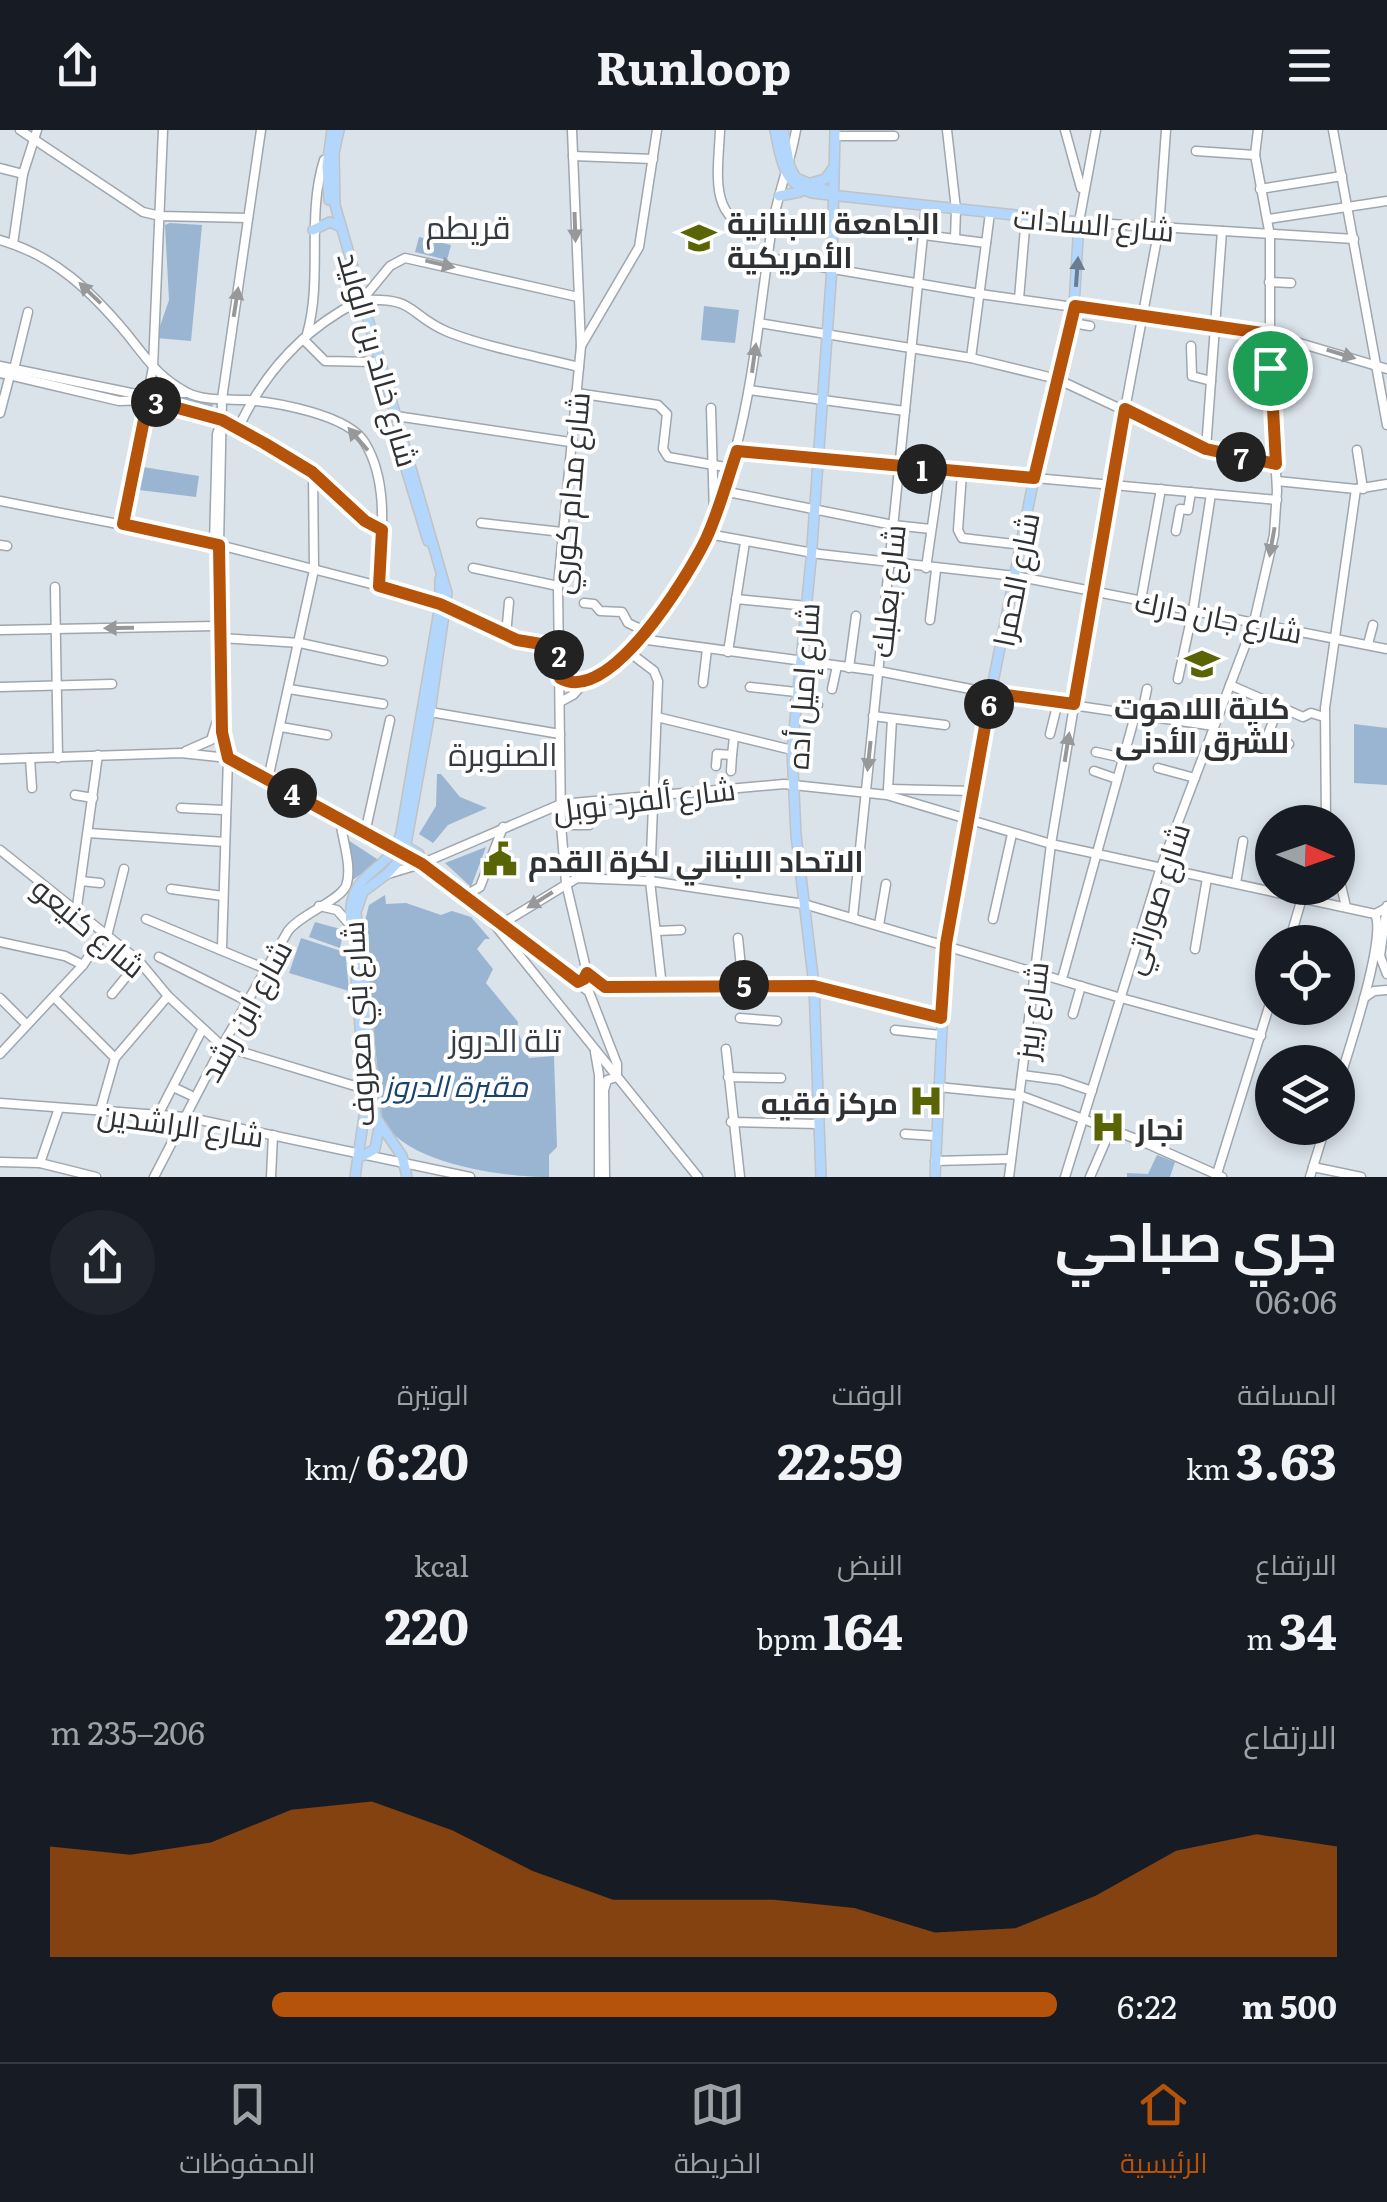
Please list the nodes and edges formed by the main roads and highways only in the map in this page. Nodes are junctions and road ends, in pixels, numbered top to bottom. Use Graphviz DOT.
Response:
graph roads {
  1 [pos="336,130"];
  2 [pos="775,130"];
  3 [pos="783,130"];
  4 [pos="835,133"];
  5 [pos="835,164"];
  6 [pos="788,171"];
  7 [pos="808,189"];
  8 [pos="835,194"];
  9 [pos="778,196"];
  10 [pos="1079,222"];
  11 [pos="338,225"];
  12 [pos="314,230"];
  13 [pos="359,301"];
  14 [pos="443,606"];
  15 [pos="398,848"];
  16 [pos="422,864"];
  17 [pos="359,978"];
  18 [pos="378,1123"];
  19 [pos="360,1156"];
  20 [pos="355,1177"];
  21 [pos="408,1177"];
  22 [pos="821,1177"];
  23 [pos="935,1177"];
  1 -- 11 [label="main road, شارع خالد بن الوليد"];
  2 -- 6 [label="main road"];
  3 -- 6 [label="main road"];
  4 -- 5 [label="main road, شارع إميل أده"];
  5 -- 7 [label="main road"];
  5 -- 8 [label="main road, شارع إميل أده"];
  6 -- 7 [label="main road"];
  7 -- 8 [label="main road, شارع السادات"];
  7 -- 9 [label="main road"];
  8 -- 10 [label="main road, شارع السادات"];
  8 -- 22 [label="main road, شارع إميل أده"];
  23 -- 10 [label="main road, شارع الحمرا, one-way"];
  11 -- 12 [label="main road"];
  11 -- 13 [label="main road, شارع خالد بن الوليد"];
  13 -- 14 [label="main road, شارع خالد بن الوليد"];
  13 -- 14 [label="main road, شارع خالد بن الوليد"];
  14 -- 15 [label="main road"];
  14 -- 15 [label="main road"];
  15 -- 16 [label="main road"];
  15 -- 17 [label="main road, شارع بني معروف"];
  15 -- 17 [label="main road, شارع بني معروف"];
  17 -- 18 [label="main road, شارع بني معروف"];
  17 -- 19 [label="main road, شارع بني معروف"];
  18 -- 19 [label="main road"];
  18 -- 21 [label="main road, شارع بني معروف"];
  19 -- 20 [label="main road"];
}
